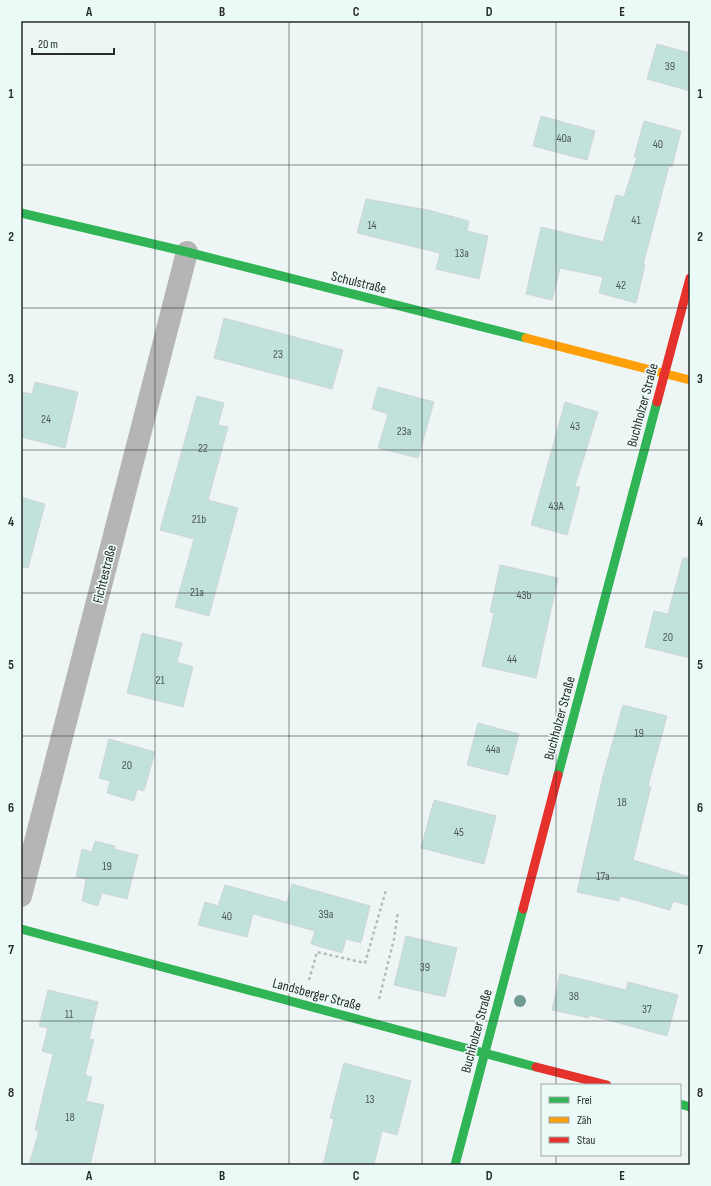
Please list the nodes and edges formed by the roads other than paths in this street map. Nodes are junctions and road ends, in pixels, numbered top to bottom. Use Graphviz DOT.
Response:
graph roads {
  1 [pos="21,213"];
  2 [pos="187,252"];
  3 [pos="690,278"];
  4 [pos="664,374"];
  5 [pos="690,380"];
  6 [pos="21,896"];
  7 [pos="21,929"];
  8 [pos="485,1054"];
  9 [pos="603,1084"];
  10 [pos="455,1165"];
  1 -- 2 [label="street, Schulstraße"];
  2 -- 4 [label="street, Schulstraße"];
  2 -- 6 [label="street, Fichtestraße"];
  3 -- 4 [label="street, Buchholzer Straße"];
  4 -- 5 [label="street, Schulstraße"];
  4 -- 8 [label="street, Buchholzer Straße"];
  7 -- 8 [label="street, Landsberger Straße"];
  8 -- 9 [label="street, Landsberger Straße"];
  8 -- 10 [label="street, Buchholzer Straße"];
}
